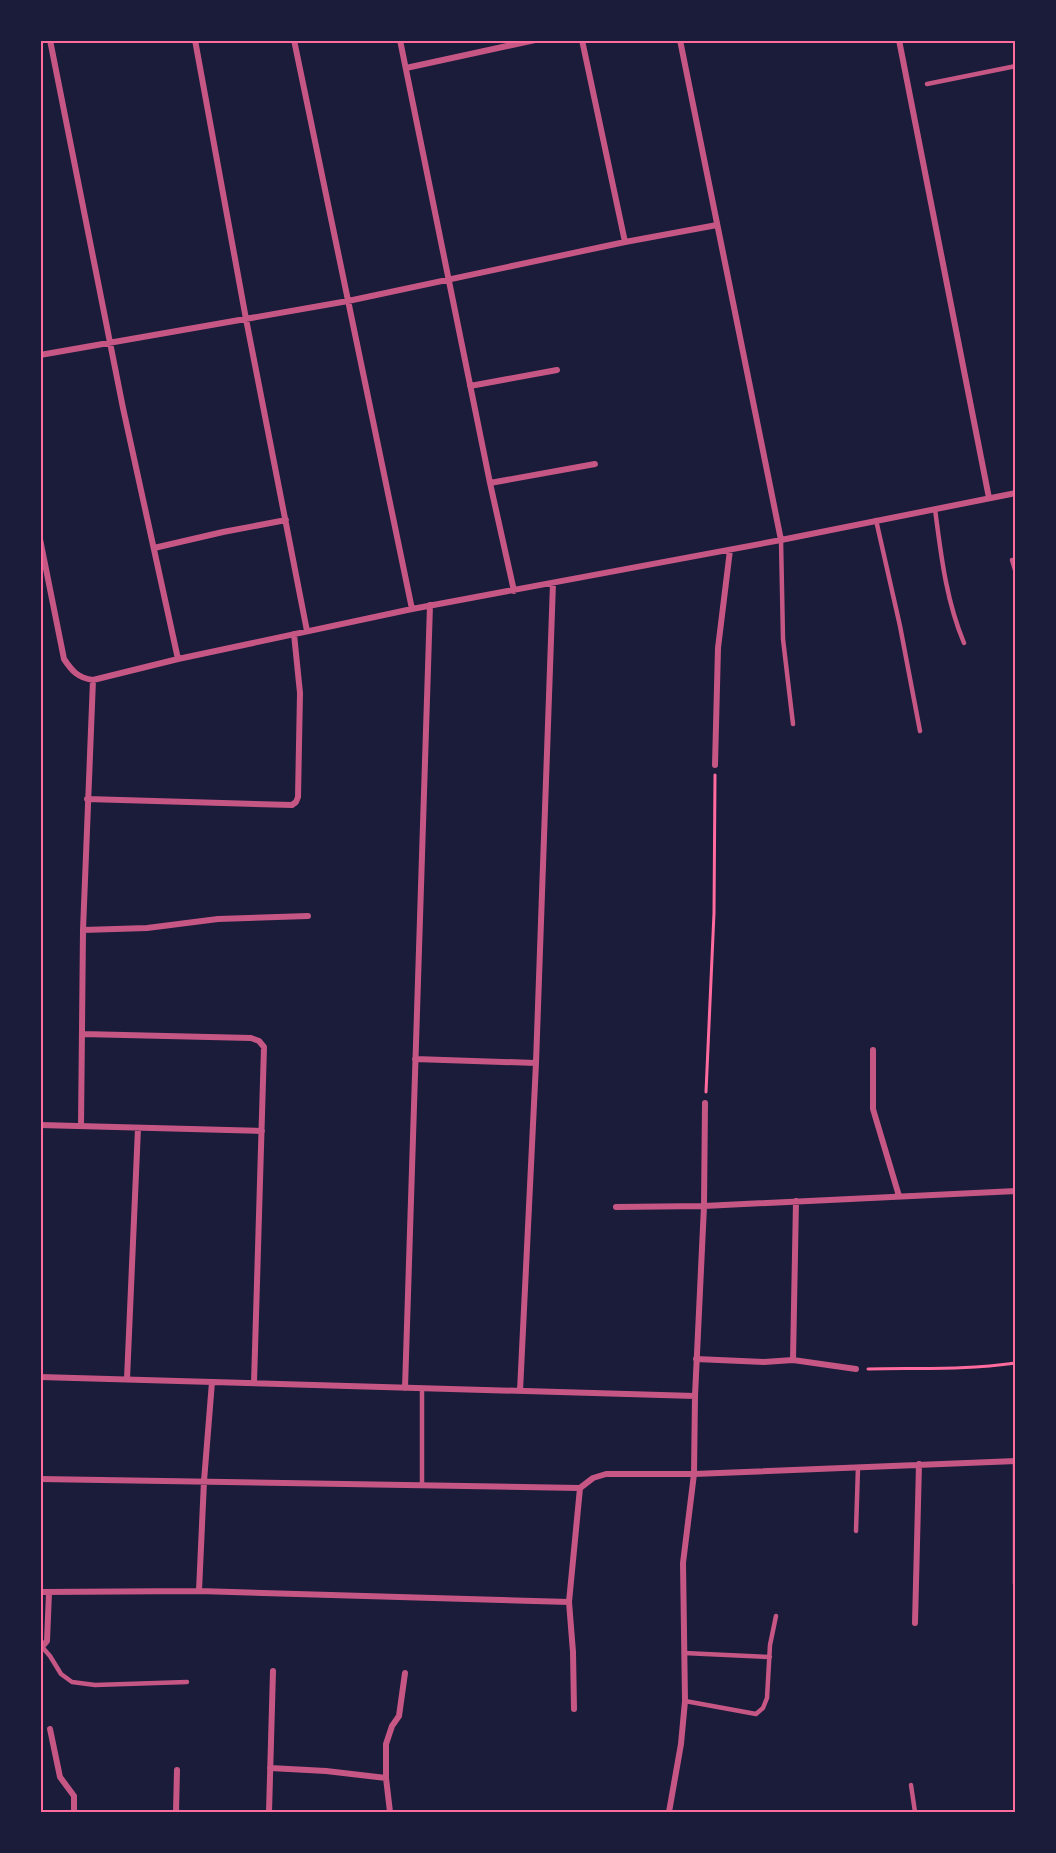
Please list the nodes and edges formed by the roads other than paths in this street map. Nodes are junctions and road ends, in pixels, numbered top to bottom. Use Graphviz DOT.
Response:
graph roads {
  1 [pos="50,40"];
  2 [pos="195,40"];
  3 [pos="294,40"];
  4 [pos="400,40"];
  5 [pos="535,40"];
  6 [pos="582,40"];
  7 [pos="680,40"];
  8 [pos="899,40"];
  9 [pos="1016,66"];
  10 [pos="406,68"];
  11 [pos="927,84"];
  12 [pos="717,225"];
  13 [pos="625,242"];
  14 [pos="449,280"];
  15 [pos="348,301"];
  16 [pos="246,319"];
  17 [pos="110,342"];
  18 [pos="40,355"];
  19 [pos="557,370"];
  20 [pos="470,386"];
  21 [pos="595,464"];
  22 [pos="490,483"];
  23 [pos="1016,493"];
  24 [pos="989,498"];
  25 [pos="935,509"];
  26 [pos="286,520"];
  27 [pos="876,520"];
  28 [pos="40,539"];
  29 [pos="781,540"];
  30 [pos="154,548"];
  31 [pos="730,549"];
  32 [pos="1012,560"];
  33 [pos="1016,573"];
  34 [pos="553,584"];
  35 [pos="514,591"];
  36 [pos="430,606"];
  37 [pos="412,609"];
  38 [pos="307,631"];
  39 [pos="294,634"];
  40 [pos="964,643"];
  41 [pos="178,659"];
  42 [pos="93,680"];
  43 [pos="793,724"];
  44 [pos="920,731"];
  45 [pos="715,765"];
  46 [pos="87,799"];
  47 [pos="308,916"];
  48 [pos="83,930"];
  49 [pos="82,1034"];
  50 [pos="873,1050"];
  51 [pos="415,1059"];
  52 [pos="536,1063"];
  53 [pos="705,1103"];
  54 [pos="40,1125"];
  55 [pos="81,1126"];
  56 [pos="138,1128"];
  57 [pos="262,1131"];
  58 [pos="1016,1191"];
  59 [pos="899,1196"];
  60 [pos="796,1201"];
  61 [pos="704,1206"];
  62 [pos="616,1207"];
  63 [pos="696,1359"];
  64 [pos="793,1360"];
  65 [pos="856,1369"];
  66 [pos="40,1377"];
  67 [pos="127,1379"];
  68 [pos="212,1382"];
  69 [pos="254,1383"];
  70 [pos="405,1388"];
  71 [pos="422,1388"];
  72 [pos="520,1391"];
  73 [pos="695,1396"];
  74 [pos="1015,1461"];
  75 [pos="919,1464"];
  76 [pos="858,1467"];
  77 [pos="694,1474"];
  78 [pos="40,1479"];
  79 [pos="204,1481"];
  80 [pos="422,1485"];
  81 [pos="580,1488"];
  82 [pos="856,1532"];
  83 [pos="1015,1584"];
  84 [pos="199,1591"];
  85 [pos="40,1592"];
  86 [pos="49,1593"];
  87 [pos="569,1602"];
  88 [pos="776,1616"];
  89 [pos="915,1623"];
  90 [pos="42,1648"];
  91 [pos="684,1653"];
  92 [pos="770,1657"];
  93 [pos="273,1671"];
  94 [pos="405,1673"];
  95 [pos="187,1682"];
  96 [pos="685,1701"];
  97 [pos="574,1709"];
  98 [pos="50,1729"];
  99 [pos="270,1768"];
  100 [pos="177,1770"];
  101 [pos="386,1778"];
  102 [pos="911,1785"];
  103 [pos="74,1812"];
  104 [pos="176,1812"];
  105 [pos="269,1812"];
  106 [pos="390,1812"];
  107 [pos="669,1812"];
  108 [pos="915,1812"];
  1 -- 17 [label="street"];
  2 -- 16 [label="street"];
  3 -- 15 [label="street"];
  4 -- 10 [label="street"];
  5 -- 10 [label="street"];
  6 -- 13 [label="street"];
  7 -- 12 [label="street"];
  8 -- 24 [label="street"];
  9 -- 11 [label="lane"];
  10 -- 14 [label="street"];
  12 -- 13 [label="street"];
  12 -- 29 [label="street"];
  13 -- 14 [label="street"];
  14 -- 15 [label="street"];
  14 -- 20 [label="street"];
  15 -- 16 [label="street"];
  15 -- 37 [label="street"];
  16 -- 17 [label="street"];
  16 -- 26 [label="street"];
  17 -- 18 [label="street"];
  17 -- 30 [label="street"];
  19 -- 20 [label="street"];
  20 -- 22 [label="street"];
  21 -- 22 [label="street"];
  22 -- 35 [label="street"];
  23 -- 24 [label="street"];
  24 -- 25 [label="street"];
  25 -- 27 [label="street"];
  25 -- 40 [label="lane"];
  26 -- 30 [label="street"];
  26 -- 38 [label="street"];
  27 -- 29 [label="street"];
  27 -- 44 [label="lane"];
  28 -- 42 [label="street"];
  29 -- 31 [label="street"];
  29 -- 43 [label="lane"];
  30 -- 41 [label="street"];
  31 -- 34 [label="street"];
  31 -- 45 [label="street"];
  32 -- 33 [label="lane"];
  34 -- 35 [label="street"];
  34 -- 52 [label="street"];
  35 -- 36 [label="street"];
  36 -- 37 [label="street"];
  36 -- 51 [label="street"];
  37 -- 38 [label="street"];
  38 -- 39 [label="street"];
  39 -- 41 [label="street"];
  39 -- 46 [label="street"];
  41 -- 42 [label="street"];
  42 -- 46 [label="street"];
  46 -- 48 [label="street"];
  47 -- 48 [label="street"];
  48 -- 49 [label="street"];
  49 -- 55 [label="street"];
  49 -- 57 [label="street"];
  50 -- 59 [label="street"];
  51 -- 52 [label="street"];
  51 -- 70 [label="street"];
  52 -- 72 [label="street"];
  53 -- 61 [label="street"];
  54 -- 55 [label="street"];
  55 -- 56 [label="street"];
  56 -- 57 [label="street"];
  56 -- 67 [label="street"];
  57 -- 69 [label="street"];
  58 -- 59 [label="street"];
  59 -- 60 [label="street"];
  60 -- 61 [label="street"];
  60 -- 64 [label="street"];
  61 -- 62 [label="street"];
  61 -- 63 [label="street"];
  63 -- 64 [label="street"];
  63 -- 73 [label="street"];
  64 -- 65 [label="street"];
  66 -- 67 [label="street"];
  67 -- 68 [label="street"];
  68 -- 69 [label="street"];
  68 -- 79 [label="street"];
  69 -- 70 [label="street"];
  70 -- 71 [label="street"];
  71 -- 72 [label="street"];
  71 -- 80 [label="lane"];
  72 -- 73 [label="street"];
  73 -- 77 [label="street"];
  74 -- 75 [label="street"];
  74 -- 83 [label="lane"];
  75 -- 76 [label="street"];
  75 -- 89 [label="street"];
  76 -- 77 [label="street"];
  76 -- 82 [label="lane"];
  77 -- 81 [label="street"];
  77 -- 91 [label="street"];
  78 -- 79 [label="street"];
  79 -- 80 [label="street"];
  79 -- 84 [label="street"];
  80 -- 81 [label="street"];
  81 -- 87 [label="street"];
  84 -- 86 [label="street"];
  84 -- 87 [label="street"];
  85 -- 86 [label="street"];
  86 -- 90 [label="street"];
  87 -- 97 [label="street"];
  88 -- 92 [label="lane"];
  90 -- 95 [label="lane"];
  91 -- 92 [label="lane"];
  91 -- 96 [label="street"];
  92 -- 96 [label="lane"];
  93 -- 99 [label="street"];
  94 -- 101 [label="street"];
  96 -- 107 [label="street"];
  98 -- 103 [label="street"];
  99 -- 101 [label="street"];
  99 -- 105 [label="street"];
  100 -- 104 [label="street"];
  101 -- 106 [label="street"];
  102 -- 108 [label="lane"];
}
